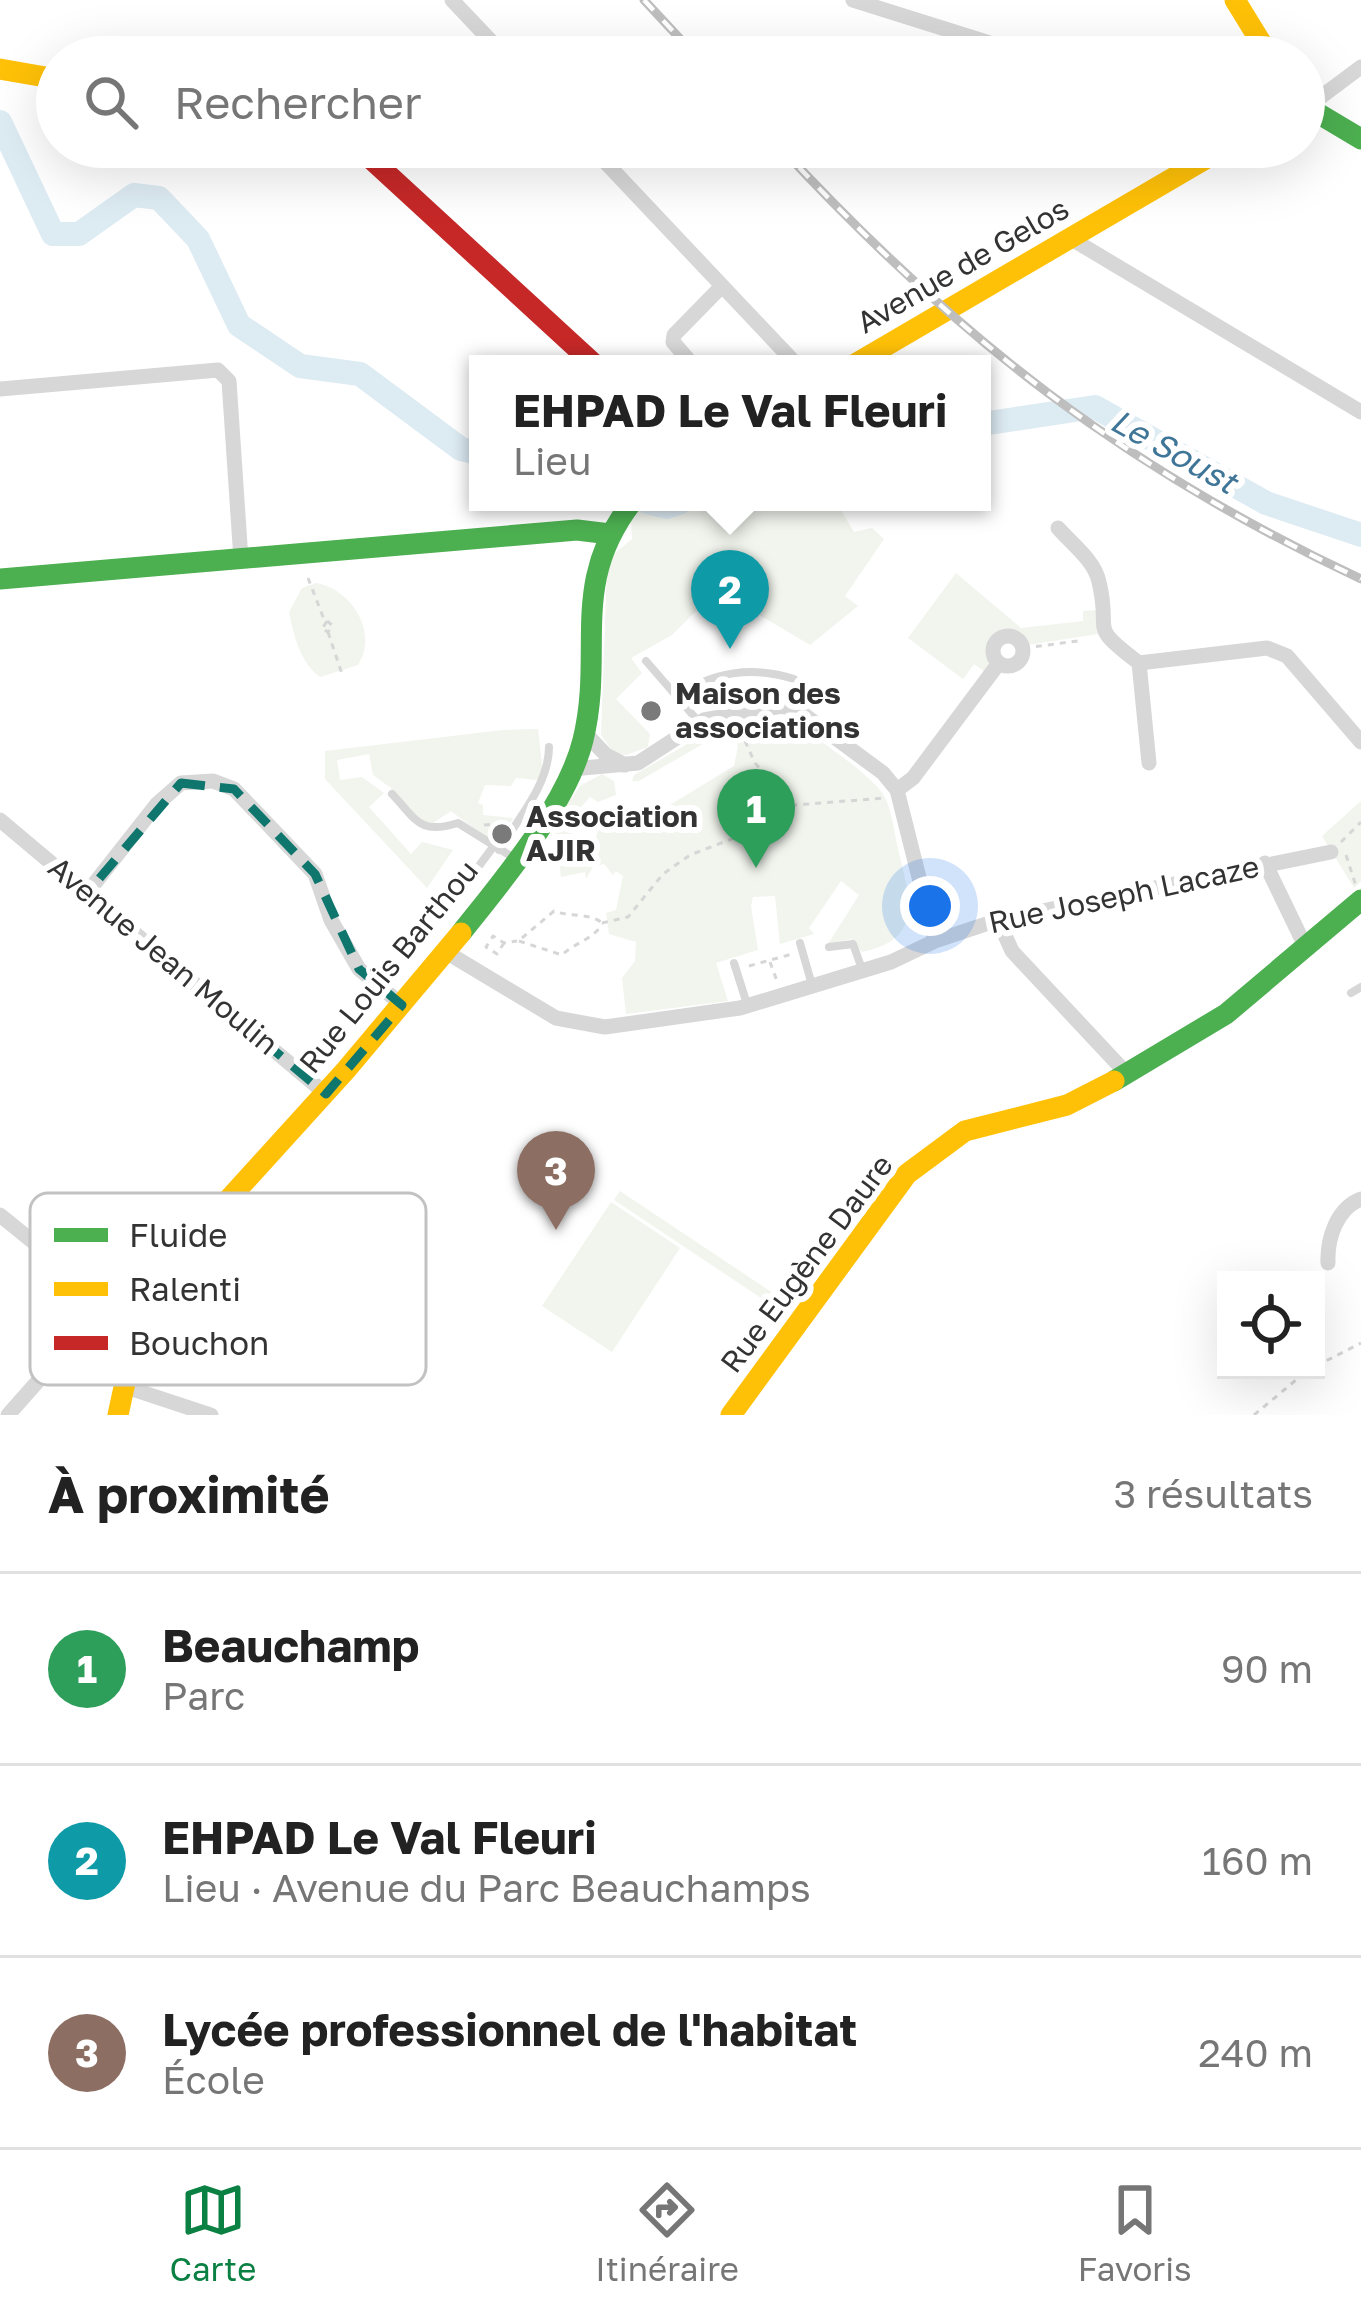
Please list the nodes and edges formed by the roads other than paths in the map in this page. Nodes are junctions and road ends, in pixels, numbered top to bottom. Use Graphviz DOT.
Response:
graph roads {
  1 [pos="452,0"];
  2 [pos="853,0"];
  3 [pos="1235,0"];
  4 [pos="486,36"];
  5 [pos="967,36"];
  6 [pos="1257,36"];
  7 [pos="1361,67"];
  8 [pos="0,69"];
  9 [pos="36,76"];
  10 [pos="1325,93"];
  11 [pos="1325,118"];
  12 [pos="1361,139"];
  13 [pos="381,168"];
  14 [pos="611,168"];
  15 [pos="1190,168"];
  16 [pos="1070,238"];
  17 [pos="722,286"];
  18 [pos="585,355"];
  19 [pos="684,355"];
  20 [pos="787,355"];
  21 [pos="870,355"];
  22 [pos="0,389"];
  23 [pos="1361,412"];
  24 [pos="621,517"];
  25 [pos="1058,528"];
  26 [pos="241,560"];
  27 [pos="0,579"];
  28 [pos="646,661"];
  29 [pos="999,663"];
  30 [pos="1138,663"];
  31 [pos="794,679"];
  32 [pos="677,697"];
  33 [pos="699,722"];
  34 [pos="586,733"];
  35 [pos="1361,742"];
  36 [pos="549,748"];
  37 [pos="1149,763"];
  38 [pos="626,765"];
  39 [pos="572,770"];
  40 [pos="897,790"];
  41 [pos="392,794"];
  42 [pos="0,820"];
  43 [pos="1336,846"];
  44 [pos="503,852"];
  45 [pos="1265,863"];
  46 [pos="87,893"];
  47 [pos="459,893"];
  48 [pos="1361,900"];
  49 [pos="998,920"];
  50 [pos="935,941"];
  51 [pos="801,947"];
  52 [pos="829,947"];
  53 [pos="1306,948"];
  54 [pos="446,952"];
  55 [pos="735,967"];
  56 [pos="862,970"];
  57 [pos="812,986"];
  58 [pos="1361,987"];
  59 [pos="1351,993"];
  60 [pos="402,1005"];
  61 [pos="748,1006"];
  62 [pos="1127,1074"];
  63 [pos="326,1094"];
  64 [pos="235,1193"];
  65 [pos="1361,1199"];
  66 [pos="0,1215"];
  67 [pos="30,1240"];
  68 [pos="1328,1263"];
  69 [pos="34,1385"];
  70 [pos="134,1385"];
  71 [pos="134,1390"];
  72 [pos="8,1415"];
  73 [pos="118,1415"];
  74 [pos="211,1415"];
  75 [pos="731,1415"];
  1 -- 4 [label="street"];
  2 -- 5 [label="street"];
  3 -- 6 [label="street"];
  7 -- 10 [label="street"];
  8 -- 9 [label="street"];
  11 -- 12 [label="street"];
  13 -- 18 [label="street"];
  14 -- 17 [label="street"];
  15 -- 16 [label="street, Avenue de Gelos"];
  16 -- 21 [label="street, Avenue de Gelos"];
  16 -- 23 [label="street"];
  17 -- 19 [label="street"];
  17 -- 20 [label="street"];
  22 -- 26 [label="street"];
  24 -- 26 [label="street"];
  24 -- 34 [label="street, Rue Louis Barthou"];
  25 -- 30 [label="street"];
  26 -- 27 [label="street"];
  28 -- 32 [label="lane"];
  29 -- 29 [label="street"];
  29 -- 40 [label="street"];
  30 -- 35 [label="street"];
  30 -- 37 [label="street"];
  31 -- 32 [label="lane"];
  32 -- 33 [label="lane"];
  33 -- 38 [label="street"];
  33 -- 40 [label="street"];
  34 -- 38 [label="street"];
  34 -- 39 [label="street, Rue Louis Barthou"];
  36 -- 44 [label="lane"];
  38 -- 39 [label="street"];
  39 -- 44 [label="street, Rue Louis Barthou"];
  40 -- 50 [label="street"];
  41 -- 44 [label="lane"];
  42 -- 46 [label="street, Avenue Jean Moulin"];
  43 -- 45 [label="street, Rue Joseph Lacaze"];
  44 -- 47 [label="lane"];
  44 -- 54 [label="street, Rue Louis Barthou"];
  45 -- 49 [label="street, Rue Joseph Lacaze"];
  45 -- 53 [label="street"];
  46 -- 60 [label="street"];
  46 -- 63 [label="street, Avenue Jean Moulin"];
  48 -- 53 [label="street, Rue Eugène Daure"];
  49 -- 50 [label="street, Rue Joseph Lacaze"];
  49 -- 62 [label="street"];
  50 -- 56 [label="street, Rue Joseph Lacaze"];
  51 -- 57 [label="lane"];
  52 -- 56 [label="lane"];
  53 -- 62 [label="street, Rue Eugène Daure"];
  54 -- 60 [label="street, Rue Louis Barthou"];
  54 -- 61 [label="street, Rue Joseph Lacaze"];
  55 -- 61 [label="lane"];
  56 -- 57 [label="street, Rue Joseph Lacaze"];
  57 -- 61 [label="street, Rue Joseph Lacaze"];
  58 -- 59 [label="lane"];
  60 -- 63 [label="street, Rue Louis Barthou"];
  62 -- 75 [label="street, Rue Eugène Daure"];
  63 -- 64 [label="street, Rue Louis Barthou"];
  65 -- 68 [label="street"];
  66 -- 67 [label="street"];
  69 -- 72 [label="street"];
  70 -- 71 [label="street, Rue Louis Barthou"];
  71 -- 73 [label="street, Rue Louis Barthou"];
  71 -- 74 [label="street"];
}
